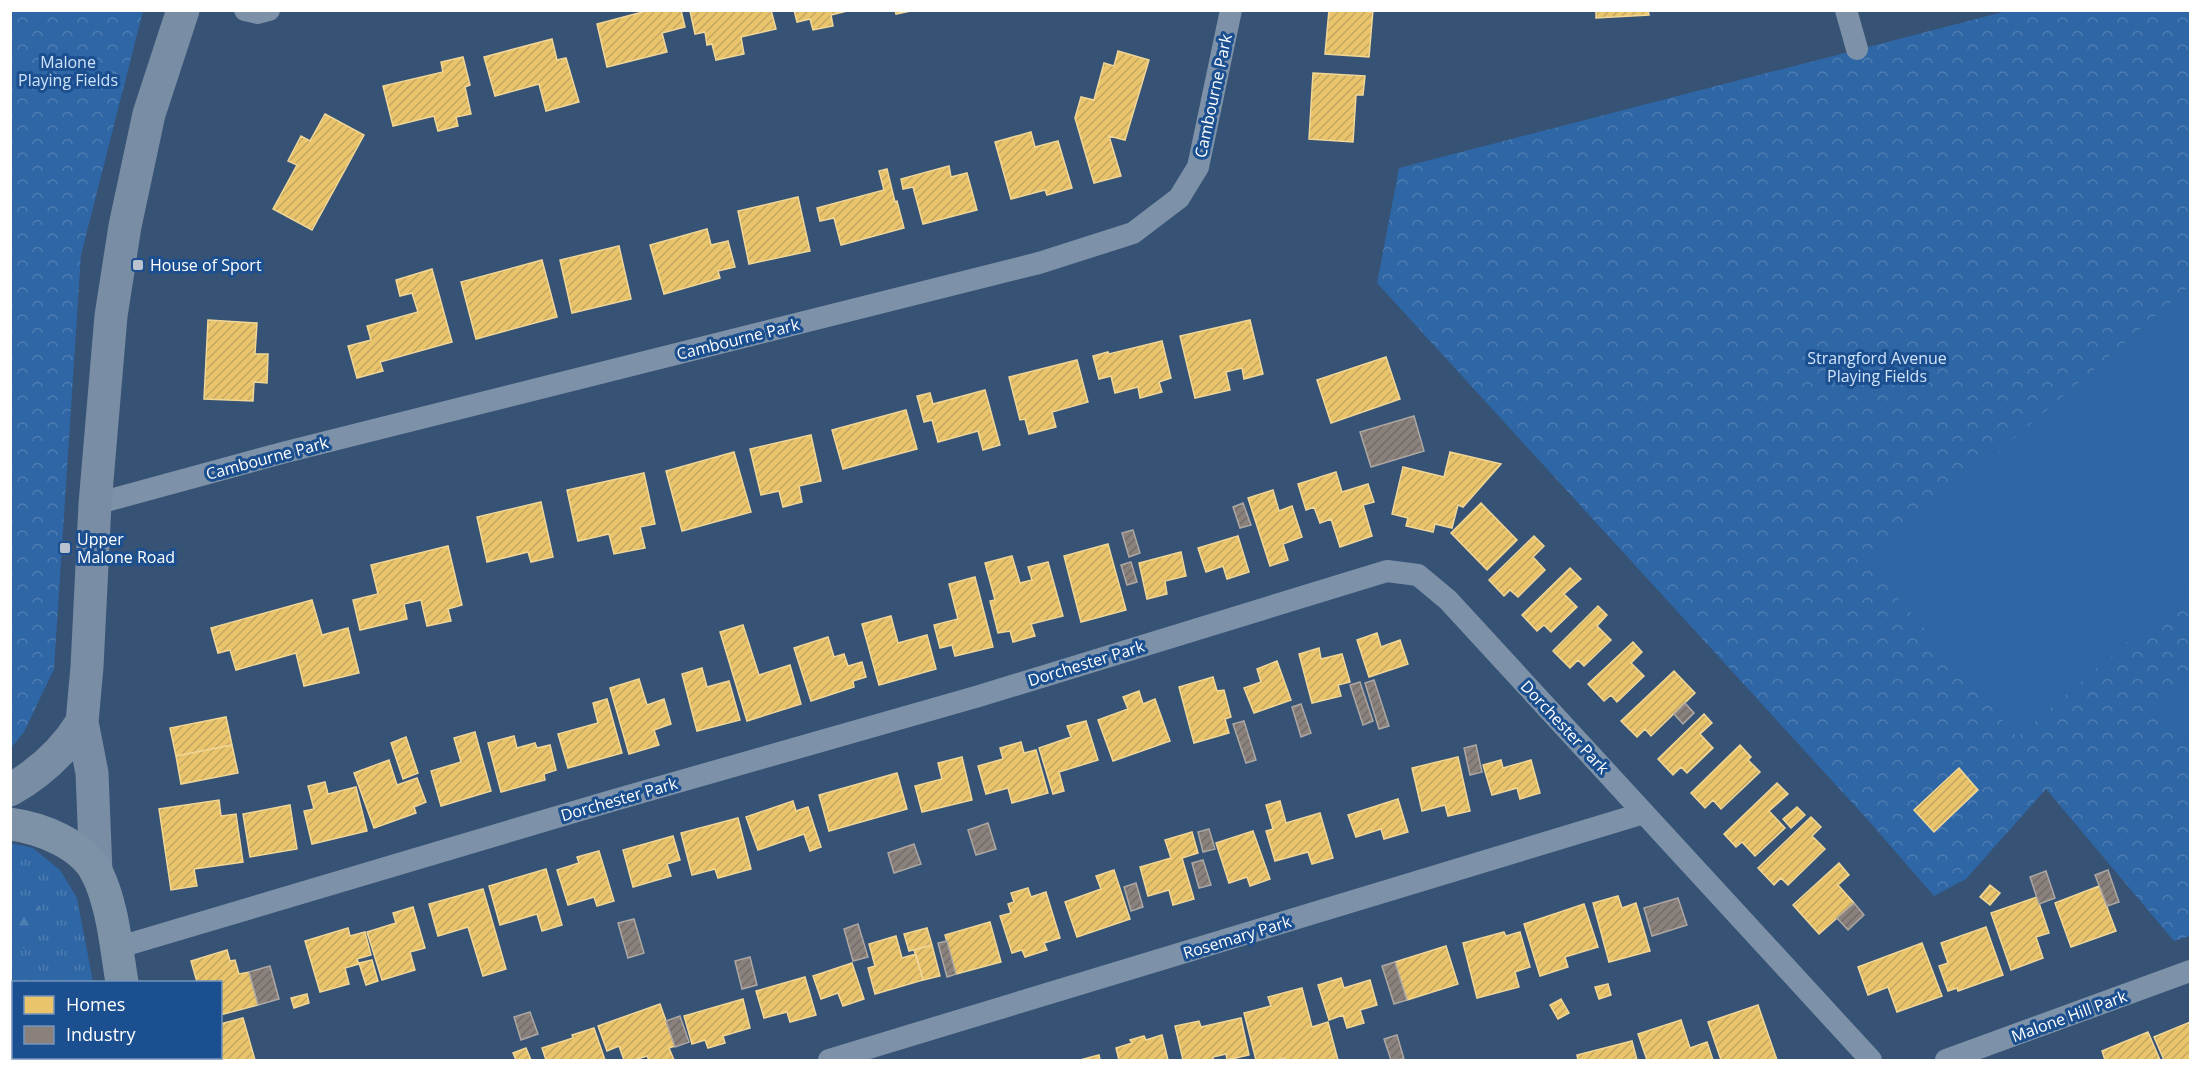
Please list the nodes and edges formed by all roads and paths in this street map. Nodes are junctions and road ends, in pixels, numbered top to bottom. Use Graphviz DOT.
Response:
graph roads {
  1 [pos="183,10"];
  2 [pos="245,10"];
  3 [pos="269,10"];
  4 [pos="1231,10"];
  5 [pos="1846,10"];
  6 [pos="1857,49"];
  7 [pos="95,504"];
  8 [pos="82,722"];
  9 [pos="10,790"];
  10 [pos="1644,813"];
  11 [pos="10,824"];
  12 [pos="96,872"];
  13 [pos="116,948"];
  14 [pos="2190,970"];
  15 [pos="122,981"];
  16 [pos="829,1060"];
  17 [pos="1871,1060"];
  18 [pos="1946,1060"];
  1 -- 7 [label="main road"];
  2 -- 3 [label="street"];
  4 -- 7 [label="street, Cambourne Park"];
  5 -- 6 [label="street"];
  7 -- 8 [label="main road"];
  8 -- 9 [label="main road"];
  8 -- 12 [label="main road"];
  10 -- 13 [label="street, Dorchester Park"];
  10 -- 16 [label="street, Rosemary Park"];
  10 -- 17 [label="street, Dorchester Park"];
  11 -- 12 [label="highway"];
  12 -- 13 [label="highway"];
  13 -- 15 [label="highway"];
  14 -- 18 [label="street, Malone Hill Park"];
}
